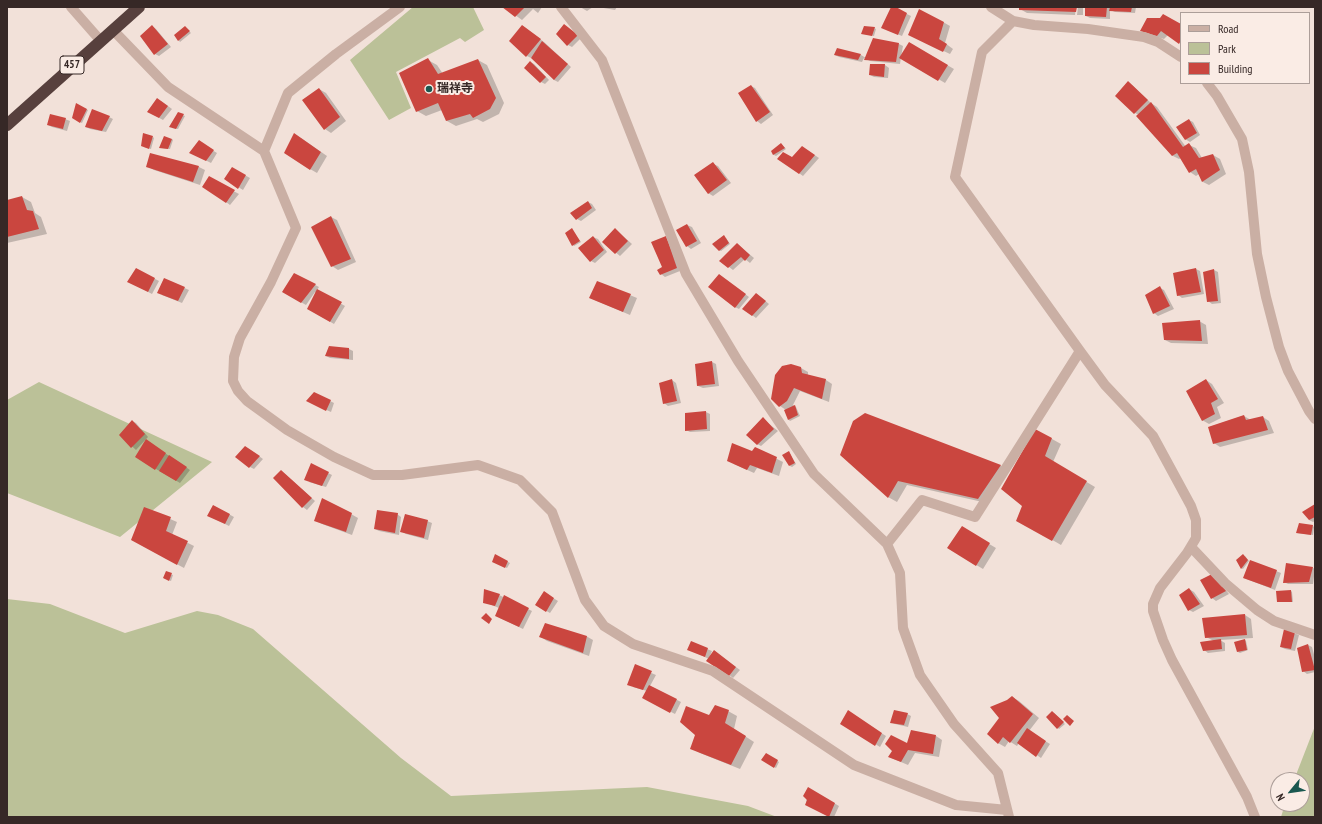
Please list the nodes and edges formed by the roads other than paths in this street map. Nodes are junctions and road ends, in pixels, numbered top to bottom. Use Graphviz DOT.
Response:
graph roads {
  1 [pos="71,7"];
  2 [pos="139,7"];
  3 [pos="400,7"];
  4 [pos="561,7"];
  5 [pos="991,7"];
  6 [pos="1013,21"];
  7 [pos="113,30"];
  8 [pos="100,40"];
  9 [pos="1180,56"];
  10 [pos="1208,84"];
  11 [pos="7,125"];
  12 [pos="264,151"];
  13 [pos="1080,351"];
  14 [pos="1315,419"];
  15 [pos="887,544"];
  16 [pos="1191,547"];
  17 [pos="1315,635"];
  18 [pos="1006,815"];
  19 [pos="1255,817"];
  1 -- 8 [label="street"];
  2 -- 7 [label="highway, 457"];
  3 -- 12 [label="street"];
  4 -- 15 [label="street"];
  5 -- 6 [label="street"];
  6 -- 9 [label="street"];
  6 -- 13 [label="street"];
  7 -- 8 [label="highway, 457"];
  7 -- 12 [label="street"];
  8 -- 11 [label="highway, 457"];
  10 -- 14 [label="street"];
  12 -- 18 [label="street"];
  13 -- 15 [label="street"];
  13 -- 16 [label="street"];
  15 -- 18 [label="street"];
  16 -- 17 [label="street"];
  16 -- 19 [label="street"];
}
